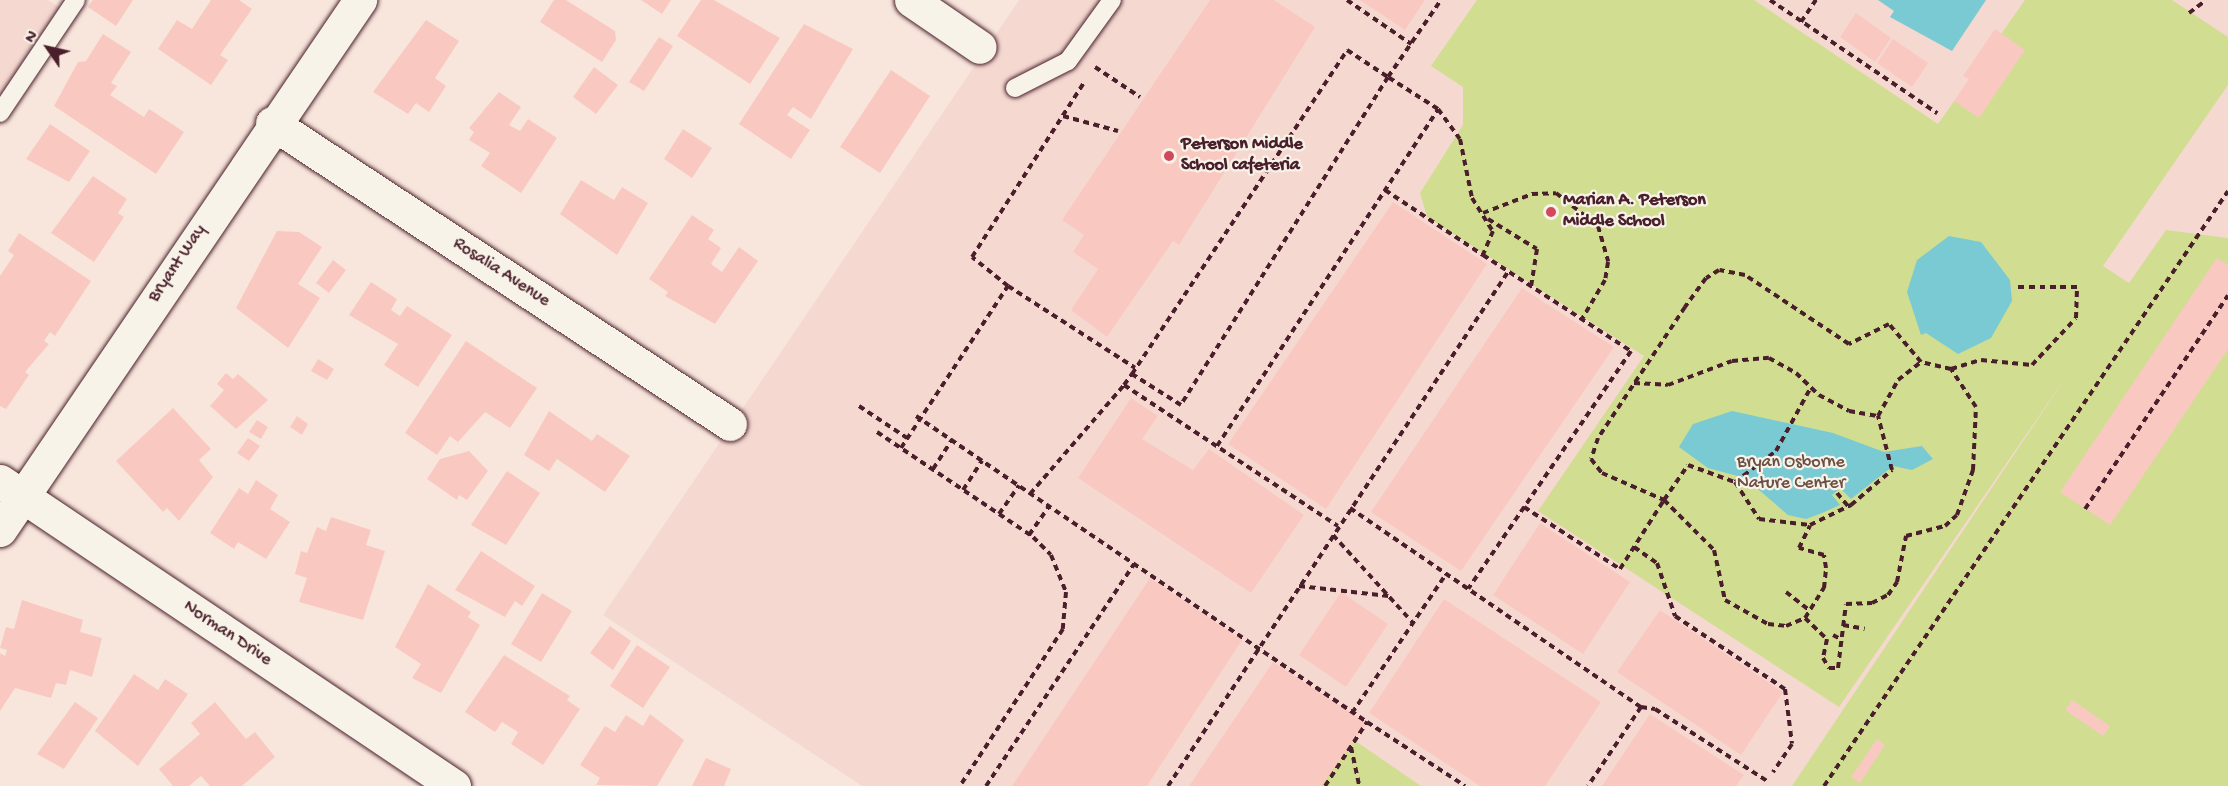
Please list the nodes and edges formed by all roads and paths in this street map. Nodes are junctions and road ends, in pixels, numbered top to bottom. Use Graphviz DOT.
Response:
graph roads {
  1 [pos="76,0"];
  2 [pos="360,0"];
  3 [pos="911,0"];
  4 [pos="1112,0"];
  5 [pos="1347,0"];
  6 [pos="1442,0"];
  7 [pos="1770,0"];
  8 [pos="1816,0"];
  9 [pos="2206,0"];
  10 [pos="2189,14"];
  11 [pos="1802,22"];
  12 [pos="1411,44"];
  13 [pos="980,47"];
  14 [pos="1100,58"];
  15 [pos="1095,66"];
  16 [pos="1388,77"];
  17 [pos="1015,88"];
  18 [pos="1140,97"];
  19 [pos="1438,109"];
  20 [pos="0,113"];
  21 [pos="1937,113"];
  22 [pos="1063,116"];
  23 [pos="272,123"];
  24 [pos="1118,131"];
  25 [pos="1385,190"];
  26 [pos="2228,191"];
  27 [pos="2220,202"];
  28 [pos="2228,204"];
  29 [pos="1483,213"];
  30 [pos="1487,219"];
  31 [pos="1483,255"];
  32 [pos="1508,272"];
  33 [pos="1008,286"];
  34 [pos="1531,286"];
  35 [pos="2015,287"];
  36 [pos="2228,295"];
  37 [pos="1582,319"];
  38 [pos="1922,362"];
  39 [pos="1135,368"];
  40 [pos="1952,369"];
  41 [pos="1132,374"];
  42 [pos="1634,383"];
  43 [pos="1124,385"];
  44 [pos="1811,387"];
  45 [pos="859,406"];
  46 [pos="1878,416"];
  47 [pos="918,418"];
  48 [pos="730,424"];
  49 [pos="877,432"];
  50 [pos="907,438"];
  51 [pos="952,440"];
  52 [pos="1217,446"];
  53 [pos="901,448"];
  54 [pos="982,461"];
  55 [pos="933,469"];
  56 [pos="1735,482"];
  57 [pos="1019,486"];
  58 [pos="11,489"];
  59 [pos="963,490"];
  60 [pos="1837,493"];
  61 [pos="1030,494"];
  62 [pos="1664,500"];
  63 [pos="1049,506"];
  64 [pos="1848,506"];
  65 [pos="1524,507"];
  66 [pos="1350,508"];
  67 [pos="2085,508"];
  68 [pos="999,514"];
  69 [pos="1810,525"];
  70 [pos="1338,526"];
  71 [pos="0,530"];
  72 [pos="1029,534"];
  73 [pos="1333,535"];
  74 [pos="1634,547"];
  75 [pos="1134,564"];
  76 [pos="1446,574"];
  77 [pos="1299,585"];
  78 [pos="1468,589"];
  79 [pos="1786,592"];
  80 [pos="1389,596"];
  81 [pos="1810,611"];
  82 [pos="1805,618"];
  83 [pos="1413,623"];
  84 [pos="1843,626"];
  85 [pos="1865,629"];
  86 [pos="1833,635"];
  87 [pos="1842,640"];
  88 [pos="1257,648"];
  89 [pos="1641,707"];
  90 [pos="1352,712"];
  91 [pos="1368,722"];
  92 [pos="1351,746"];
  93 [pos="1773,772"];
  94 [pos="1767,781"];
  95 [pos="454,786"];
  96 [pos="960,786"];
  97 [pos="986,786"];
  98 [pos="1168,786"];
  99 [pos="1324,786"];
  100 [pos="1359,786"];
  101 [pos="1465,786"];
  102 [pos="1588,786"];
  103 [pos="1824,786"];
  1 -- 20 [label="lane"];
  2 -- 23 [label="street, Bryant Way"];
  3 -- 13 [label="street"];
  4 -- 17 [label="lane"];
  5 -- 12 [label="path"];
  6 -- 12 [label="path"];
  7 -- 11 [label="path"];
  8 -- 11 [label="path"];
  9 -- 10 [label="path"];
  11 -- 21 [label="path"];
  12 -- 16 [label="path"];
  14 -- 15 [label="path"];
  15 -- 18 [label="path"];
  15 -- 22 [label="path"];
  16 -- 19 [label="path"];
  16 -- 39 [label="path"];
  16 -- 41 [label="path"];
  19 -- 25 [label="path"];
  19 -- 29 [label="path"];
  22 -- 24 [label="path"];
  22 -- 33 [label="path"];
  23 -- 48 [label="street, Rosalia Avenue"];
  23 -- 58 [label="street, Bryant Way"];
  25 -- 31 [label="path"];
  25 -- 52 [label="path"];
  26 -- 27 [label="path"];
  27 -- 28 [label="path"];
  27 -- 103 [label="path"];
  29 -- 30 [label="path"];
  29 -- 37 [label="path"];
  30 -- 31 [label="path"];
  30 -- 34 [label="path"];
  31 -- 32 [label="path"];
  32 -- 34 [label="path"];
  32 -- 66 [label="path"];
  33 -- 39 [label="path"];
  33 -- 47 [label="path"];
  34 -- 37 [label="path"];
  35 -- 40 [label="path"];
  36 -- 67 [label="path"];
  37 -- 65 [label="path"];
  38 -- 40 [label="path"];
  38 -- 42 [label="path"];
  38 -- 46 [label="path"];
  39 -- 41 [label="path"];
  40 -- 84 [label="path"];
  41 -- 43 [label="path"];
  42 -- 44 [label="path"];
  42 -- 62 [label="path"];
  43 -- 52 [label="path"];
  43 -- 61 [label="path"];
  44 -- 46 [label="path"];
  44 -- 56 [label="path"];
  45 -- 50 [label="path"];
  46 -- 64 [label="path"];
  47 -- 50 [label="path"];
  47 -- 51 [label="path"];
  49 -- 53 [label="path"];
  50 -- 53 [label="path"];
  51 -- 54 [label="path"];
  51 -- 55 [label="path"];
  52 -- 70 [label="path"];
  53 -- 55 [label="path"];
  54 -- 57 [label="path"];
  54 -- 59 [label="path"];
  55 -- 59 [label="path"];
  56 -- 62 [label="path"];
  56 -- 69 [label="path"];
  57 -- 61 [label="path"];
  57 -- 68 [label="path"];
  58 -- 71 [label="street, Bryant Way"];
  58 -- 95 [label="street, Norman Drive"];
  59 -- 68 [label="path"];
  60 -- 64 [label="path"];
  61 -- 63 [label="path"];
  62 -- 74 [label="path"];
  62 -- 82 [label="path"];
  63 -- 72 [label="path"];
  63 -- 75 [label="path"];
  64 -- 69 [label="path"];
  65 -- 74 [label="path"];
  65 -- 78 [label="path"];
  66 -- 70 [label="path"];
  66 -- 76 [label="path"];
  68 -- 72 [label="path"];
  69 -- 81 [label="path"];
  70 -- 73 [label="path"];
  72 -- 96 [label="path"];
  73 -- 77 [label="path"];
  73 -- 80 [label="path"];
  74 -- 93 [label="path"];
  75 -- 88 [label="path"];
  75 -- 97 [label="path"];
  76 -- 78 [label="path"];
  76 -- 83 [label="path"];
  77 -- 80 [label="path"];
  77 -- 88 [label="path"];
  78 -- 89 [label="path"];
  79 -- 81 [label="path"];
  80 -- 83 [label="path"];
  81 -- 82 [label="path"];
  82 -- 87 [label="path"];
  83 -- 90 [label="path"];
  84 -- 85 [label="path"];
  84 -- 87 [label="path"];
  86 -- 87 [label="path"];
  88 -- 90 [label="path"];
  88 -- 98 [label="path"];
  89 -- 94 [label="path"];
  89 -- 102 [label="path"];
  90 -- 91 [label="path"];
  91 -- 92 [label="path"];
  91 -- 101 [label="path"];
  92 -- 99 [label="path"];
  92 -- 100 [label="path"];
}
